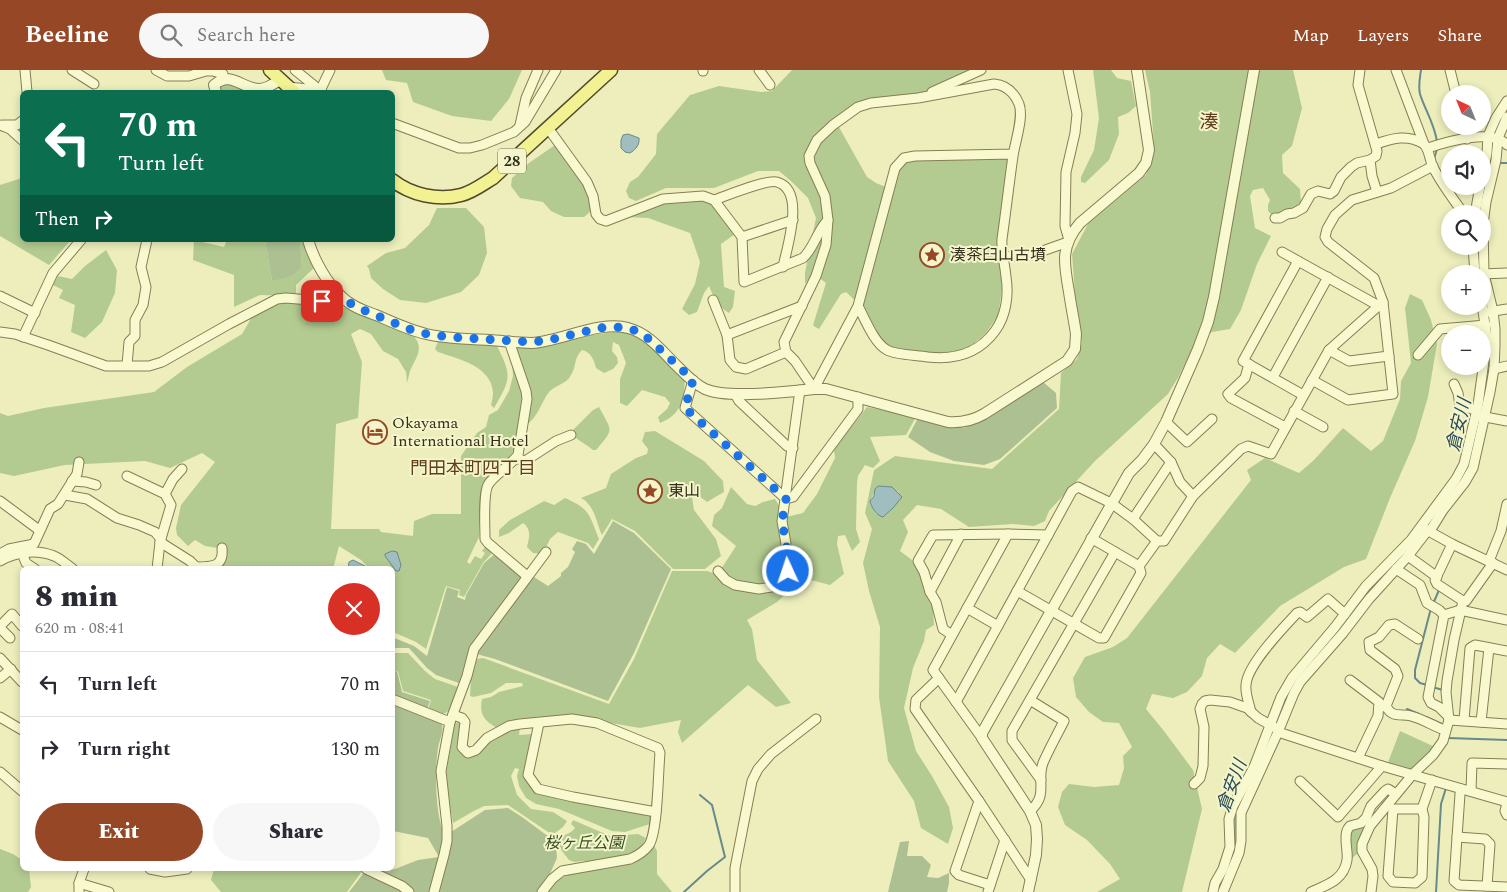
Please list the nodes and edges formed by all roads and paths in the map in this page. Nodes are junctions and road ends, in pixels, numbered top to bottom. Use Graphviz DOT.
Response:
graph roads {
  1 [pos="25,70"];
  2 [pos="72,70"];
  3 [pos="156,70"];
  4 [pos="270,70"];
  5 [pos="295,70"];
  6 [pos="330,70"];
  7 [pos="538,70"];
  8 [pos="556,70"];
  9 [pos="610,70"];
  10 [pos="759,70"];
  11 [pos="981,70"];
  12 [pos="1068,70"];
  13 [pos="1137,70"];
  14 [pos="1254,70"];
  15 [pos="1360,70"];
  16 [pos="1396,70"];
  17 [pos="1450,70"];
  18 [pos="222,74"];
  19 [pos="94,84"];
  20 [pos="770,85"];
  21 [pos="1454,85"];
  22 [pos="287,87"];
  23 [pos="27,90"];
  24 [pos="215,90"];
  25 [pos="312,90"];
  26 [pos="319,90"];
  27 [pos="320,90"];
  28 [pos="918,98"];
  29 [pos="1507,101"];
  30 [pos="1507,119"];
  31 [pos="20,123"];
  32 [pos="395,124"];
  33 [pos="0,125"];
  34 [pos="519,127"];
  35 [pos="548,128"];
  36 [pos="1466,135"];
  37 [pos="1494,137"];
  38 [pos="20,138"];
  39 [pos="1467,139"];
  40 [pos="1376,144"];
  41 [pos="1507,144"];
  42 [pos="1490,145"];
  43 [pos="1431,146"];
  44 [pos="1013,154"];
  45 [pos="1370,160"];
  46 [pos="1433,166"];
  47 [pos="395,182"];
  48 [pos="1378,192"];
  49 [pos="714,200"];
  50 [pos="1458,205"];
  51 [pos="1486,205"];
  52 [pos="1275,218"];
  53 [pos="793,220"];
  54 [pos="828,220"];
  55 [pos="742,237"];
  56 [pos="1068,241"];
  57 [pos="79,242"];
  58 [pos="147,242"];
  59 [pos="309,242"];
  60 [pos="1282,252"];
  61 [pos="1003,257"];
  62 [pos="1298,261"];
  63 [pos="783,267"];
  64 [pos="1491,273"];
  65 [pos="1507,273"];
  66 [pos="1328,277"];
  67 [pos="0,296"];
  68 [pos="341,297"];
  69 [pos="714,300"];
  70 [pos="1381,304"];
  71 [pos="802,306"];
  72 [pos="858,306"];
  73 [pos="1507,308"];
  74 [pos="1491,310"];
  75 [pos="34,313"];
  76 [pos="1487,315"];
  77 [pos="1489,315"];
  78 [pos="1486,325"];
  79 [pos="1441,329"];
  80 [pos="0,332"];
  81 [pos="727,334"];
  82 [pos="23,337"];
  83 [pos="509,341"];
  84 [pos="1329,350"];
  85 [pos="786,352"];
  86 [pos="1418,355"];
  87 [pos="1389,356"];
  88 [pos="1249,364"];
  89 [pos="127,365"];
  90 [pos="1507,366"];
  91 [pos="1494,369"];
  92 [pos="1484,375"];
  93 [pos="1273,377"];
  94 [pos="693,380"];
  95 [pos="1312,380"];
  96 [pos="1454,384"];
  97 [pos="814,388"];
  98 [pos="800,390"];
  99 [pos="735,394"];
  100 [pos="1304,394"];
  101 [pos="858,397"];
  102 [pos="1294,411"];
  103 [pos="1480,415"];
  104 [pos="1212,419"];
  105 [pos="1507,421"];
  106 [pos="1166,422"];
  107 [pos="1285,427"];
  108 [pos="1323,427"];
  109 [pos="571,435"];
  110 [pos="1154,444"];
  111 [pos="793,448"];
  112 [pos="516,458"];
  113 [pos="79,462"];
  114 [pos="1171,462"];
  115 [pos="182,470"];
  116 [pos="127,476"];
  117 [pos="72,481"];
  118 [pos="96,485"];
  119 [pos="166,494"];
  120 [pos="65,495"];
  121 [pos="1193,496"];
  122 [pos="786,499"];
  123 [pos="0,501"];
  124 [pos="1111,503"];
  125 [pos="1507,505"];
  126 [pos="1133,520"];
  127 [pos="1426,529"];
  128 [pos="39,530"];
  129 [pos="1504,532"];
  130 [pos="961,534"];
  131 [pos="1008,534"];
  132 [pos="1048,535"];
  133 [pos="1092,538"];
  134 [pos="160,540"];
  135 [pos="1157,541"];
  136 [pos="1412,544"];
  137 [pos="1452,544"];
  138 [pos="222,548"];
  139 [pos="546,552"];
  140 [pos="1114,552"];
  141 [pos="0,554"];
  142 [pos="23,555"];
  143 [pos="1408,556"];
  144 [pos="0,561"];
  145 [pos="1491,561"];
  146 [pos="30,566"];
  147 [pos="69,566"];
  148 [pos="157,566"];
  149 [pos="194,566"];
  150 [pos="211,566"];
  151 [pos="1139,566"];
  152 [pos="1396,569"];
  153 [pos="1507,570"];
  154 [pos="718,571"];
  155 [pos="527,576"];
  156 [pos="1437,577"];
  157 [pos="1017,591"];
  158 [pos="930,592"];
  159 [pos="967,608"];
  160 [pos="1462,608"];
  161 [pos="1050,610"];
  162 [pos="1345,614"];
  163 [pos="1444,615"];
  164 [pos="1507,620"];
  165 [pos="20,624"];
  166 [pos="1074,624"];
  167 [pos="998,626"];
  168 [pos="0,627"];
  169 [pos="952,635"];
  170 [pos="10,638"];
  171 [pos="1418,639"];
  172 [pos="1489,648"];
  173 [pos="1507,651"];
  174 [pos="0,658"];
  175 [pos="11,669"];
  176 [pos="0,678"];
  177 [pos="939,678"];
  178 [pos="20,680"];
  179 [pos="1350,680"];
  180 [pos="395,700"];
  181 [pos="1030,700"];
  182 [pos="956,702"];
  183 [pos="1382,707"];
  184 [pos="1251,712"];
  185 [pos="1447,716"];
  186 [pos="0,717"];
  187 [pos="452,718"];
  188 [pos="816,719"];
  189 [pos="1464,720"];
  190 [pos="1481,722"];
  191 [pos="539,723"];
  192 [pos="1270,724"];
  193 [pos="1507,724"];
  194 [pos="20,729"];
  195 [pos="1442,729"];
  196 [pos="1278,731"];
  197 [pos="982,738"];
  198 [pos="1358,758"];
  199 [pos="1507,764"];
  200 [pos="1382,766"];
  201 [pos="0,772"];
  202 [pos="1413,774"];
  203 [pos="1041,780"];
  204 [pos="1300,781"];
  205 [pos="1431,782"];
  206 [pos="1194,784"];
  207 [pos="20,790"];
  208 [pos="1463,791"];
  209 [pos="1396,794"];
  210 [pos="979,801"];
  211 [pos="1507,806"];
  212 [pos="1393,809"];
  213 [pos="1422,809"];
  214 [pos="1383,810"];
  215 [pos="1030,811"];
  216 [pos="656,812"];
  217 [pos="1457,837"];
  218 [pos="1005,840"];
  219 [pos="83,871"];
  220 [pos="160,871"];
  221 [pos="172,871"];
  222 [pos="370,871"];
  223 [pos="1031,880"];
  224 [pos="1487,886"];
  225 [pos="1507,887"];
  226 [pos="79,888"];
  227 [pos="989,888"];
  228 [pos="1219,888"];
  229 [pos="109,892"];
  230 [pos="409,892"];
  231 [pos="434,892"];
  232 [pos="542,892"];
  233 [pos="735,892"];
  234 [pos="1028,892"];
  235 [pos="1311,892"];
  236 [pos="1371,892"];
  1 -- 23 [label="street"];
  2 -- 19 [label="street"];
  3 -- 18 [label="street"];
  4 -- 22 [label="main road"];
  5 -- 26 [label="street"];
  6 -- 27 [label="street"];
  7 -- 34 [label="street"];
  8 -- 34 [label="street"];
  9 -- 35 [label="main road, 28"];
  10 -- 20 [label="street"];
  11 -- 28 [label="street"];
  12 -- 56 [label="street"];
  13 -- 56 [label="street"];
  14 -- 106 [label="street"];
  15 -- 40 [label="street"];
  16 -- 43 [label="street"];
  17 -- 21 [label="street"];
  18 -- 22 [label="street"];
  18 -- 24 [label="street"];
  22 -- 25 [label="street"];
  28 -- 44 [label="street"];
  28 -- 54 [label="street"];
  29 -- 37 [label="street"];
  30 -- 37 [label="street"];
  31 -- 33 [label="street"];
  32 -- 34 [label="street"];
  33 -- 38 [label="street"];
  35 -- 47 [label="main road, 28"];
  35 -- 49 [label="street"];
  36 -- 39 [label="street"];
  37 -- 39 [label="street"];
  37 -- 41 [label="street"];
  37 -- 42 [label="street"];
  37 -- 51 [label="street"];
  39 -- 43 [label="street"];
  40 -- 43 [label="street"];
  40 -- 45 [label="street"];
  43 -- 46 [label="street"];
  44 -- 61 [label="street"];
  44 -- 72 [label="street"];
  45 -- 48 [label="street"];
  45 -- 52 [label="street"];
  46 -- 48 [label="street"];
  46 -- 50 [label="street"];
  48 -- 70 [label="street"];
  49 -- 53 [label="street"];
  49 -- 55 [label="street"];
  53 -- 55 [label="street"];
  53 -- 63 [label="street"];
  54 -- 63 [label="street"];
  54 -- 71 [label="street"];
  55 -- 63 [label="street"];
  56 -- 61 [label="street"];
  56 -- 101 [label="street"];
  57 -- 75 [label="street"];
  58 -- 89 [label="street"];
  59 -- 68 [label="street"];
  60 -- 62 [label="street"];
  61 -- 72 [label="street"];
  62 -- 66 [label="street"];
  62 -- 88 [label="street"];
  64 -- 65 [label="street"];
  66 -- 70 [label="street"];
  66 -- 93 [label="street"];
  67 -- 75 [label="street"];
  68 -- 83 [label="street"];
  68 -- 89 [label="street"];
  69 -- 81 [label="street"];
  70 -- 84 [label="street"];
  70 -- 87 [label="street"];
  71 -- 81 [label="street"];
  71 -- 85 [label="street"];
  72 -- 97 [label="street"];
  73 -- 74 [label="street"];
  75 -- 82 [label="street"];
  76 -- 78 [label="street"];
  77 -- 91 [label="street"];
  79 -- 86 [label="street"];
  80 -- 82 [label="street"];
  81 -- 85 [label="street"];
  82 -- 89 [label="street"];
  83 -- 94 [label="street"];
  83 -- 112 [label="street"];
  84 -- 87 [label="street"];
  84 -- 95 [label="street"];
  85 -- 97 [label="street"];
  87 -- 95 [label="street"];
  88 -- 93 [label="street"];
  88 -- 107 [label="street"];
  90 -- 91 [label="street"];
  91 -- 103 [label="street"];
  92 -- 103 [label="street"];
  93 -- 100 [label="street"];
  94 -- 99 [label="street"];
  94 -- 122 [label="street"];
  95 -- 100 [label="street"];
  96 -- 103 [label="street"];
  97 -- 98 [label="street"];
  97 -- 101 [label="street"];
  98 -- 99 [label="street"];
  98 -- 111 [label="street"];
  99 -- 111 [label="street"];
  100 -- 102 [label="street"];
  101 -- 122 [label="street"];
  102 -- 107 [label="street"];
  102 -- 108 [label="street"];
  103 -- 105 [label="street"];
  103 -- 127 [label="street"];
  104 -- 106 [label="street"];
  106 -- 110 [label="street"];
  107 -- 121 [label="street"];
  109 -- 112 [label="street"];
  110 -- 114 [label="street"];
  110 -- 124 [label="street"];
  111 -- 122 [label="street"];
  112 -- 155 [label="street"];
  113 -- 117 [label="street"];
  114 -- 121 [label="street"];
  114 -- 126 [label="street"];
  115 -- 119 [label="street"];
  116 -- 119 [label="street"];
  117 -- 118 [label="street"];
  117 -- 120 [label="street"];
  119 -- 134 [label="street"];
  120 -- 128 [label="street"];
  120 -- 134 [label="street"];
  121 -- 135 [label="street"];
  122 -- 154 [label="street"];
  123 -- 128 [label="street"];
  124 -- 126 [label="street"];
  124 -- 132 [label="street"];
  124 -- 133 [label="street"];
  125 -- 129 [label="street"];
  126 -- 135 [label="street"];
  127 -- 136 [label="street"];
  127 -- 137 [label="street"];
  128 -- 141 [label="street"];
  129 -- 145 [label="street"];
  130 -- 131 [label="street"];
  130 -- 158 [label="street"];
  130 -- 158 [label="street"];
  131 -- 132 [label="street"];
  131 -- 159 [label="street"];
  132 -- 157 [label="street"];
  133 -- 140 [label="street"];
  133 -- 161 [label="street"];
  134 -- 148 [label="street"];
  134 -- 149 [label="street"];
  135 -- 151 [label="street"];
  136 -- 143 [label="street"];
  136 -- 162 [label="street"];
  137 -- 145 [label="street"];
  137 -- 156 [label="street"];
  138 -- 150 [label="street"];
  139 -- 155 [label="street"];
  140 -- 151 [label="street"];
  140 -- 166 [label="street"];
  142 -- 144 [label="street"];
  142 -- 146 [label="street"];
  142 -- 147 [label="street"];
  143 -- 152 [label="street"];
  143 -- 156 [label="street"];
  145 -- 153 [label="street"];
  145 -- 160 [label="street"];
  151 -- 166 [label="street"];
  152 -- 163 [label="street"];
  152 -- 196 [label="street"];
  155 -- 187 [label="street"];
  156 -- 160 [label="street"];
  157 -- 161 [label="street"];
  157 -- 167 [label="street"];
  158 -- 169 [label="street"];
  159 -- 167 [label="street"];
  159 -- 169 [label="street"];
  160 -- 163 [label="street"];
  160 -- 164 [label="street"];
  160 -- 185 [label="street"];
  161 -- 166 [label="street"];
  161 -- 197 [label="street"];
  162 -- 184 [label="street"];
  162 -- 192 [label="street"];
  163 -- 185 [label="street"];
  165 -- 168 [label="street"];
  166 -- 181 [label="street"];
  167 -- 182 [label="street"];
  168 -- 170 [label="street"];
  169 -- 177 [label="street"];
  171 -- 183 [label="street"];
  172 -- 173 [label="street"];
  172 -- 189 [label="street"];
  172 -- 190 [label="street"];
  174 -- 175 [label="street"];
  175 -- 176 [label="street"];
  175 -- 178 [label="street"];
  177 -- 182 [label="street"];
  177 -- 210 [label="street"];
  179 -- 183 [label="street"];
  180 -- 187 [label="street"];
  181 -- 203 [label="street"];
  181 -- 203 [label="street"];
  182 -- 197 [label="street"];
  183 -- 195 [label="street"];
  183 -- 198 [label="street"];
  184 -- 192 [label="street"];
  184 -- 206 [label="street"];
  185 -- 189 [label="street"];
  185 -- 202 [label="street"];
  186 -- 194 [label="street"];
  187 -- 191 [label="street"];
  187 -- 231 [label="street"];
  188 -- 233 [label="street"];
  189 -- 190 [label="street"];
  190 -- 193 [label="street"];
  191 -- 216 [label="street"];
  191 -- 216 [label="street"];
  192 -- 196 [label="street"];
  192 -- 228 [label="street"];
  196 -- 198 [label="street"];
  196 -- 228 [label="street"];
  197 -- 215 [label="street"];
  198 -- 200 [label="street"];
  199 -- 208 [label="street"];
  200 -- 202 [label="street"];
  200 -- 204 [label="street"];
  201 -- 207 [label="street"];
  202 -- 205 [label="street"];
  202 -- 209 [label="street"];
  203 -- 215 [label="street"];
  205 -- 208 [label="street"];
  205 -- 213 [label="street"];
  208 -- 211 [label="street"];
  208 -- 217 [label="street"];
  209 -- 214 [label="street"];
  209 -- 235 [label="street"];
  210 -- 218 [label="street"];
  210 -- 227 [label="street"];
  212 -- 213 [label="street"];
  212 -- 213 [label="street"];
  212 -- 214 [label="street"];
  214 -- 236 [label="street"];
  215 -- 223 [label="street"];
  216 -- 232 [label="street"];
  217 -- 224 [label="street"];
  217 -- 224 [label="street"];
  218 -- 223 [label="street"];
  218 -- 227 [label="street"];
  219 -- 226 [label="street"];
  220 -- 221 [label="street"];
  222 -- 230 [label="street"];
  223 -- 234 [label="street"];
  224 -- 225 [label="street"];
  226 -- 229 [label="street"];
}
